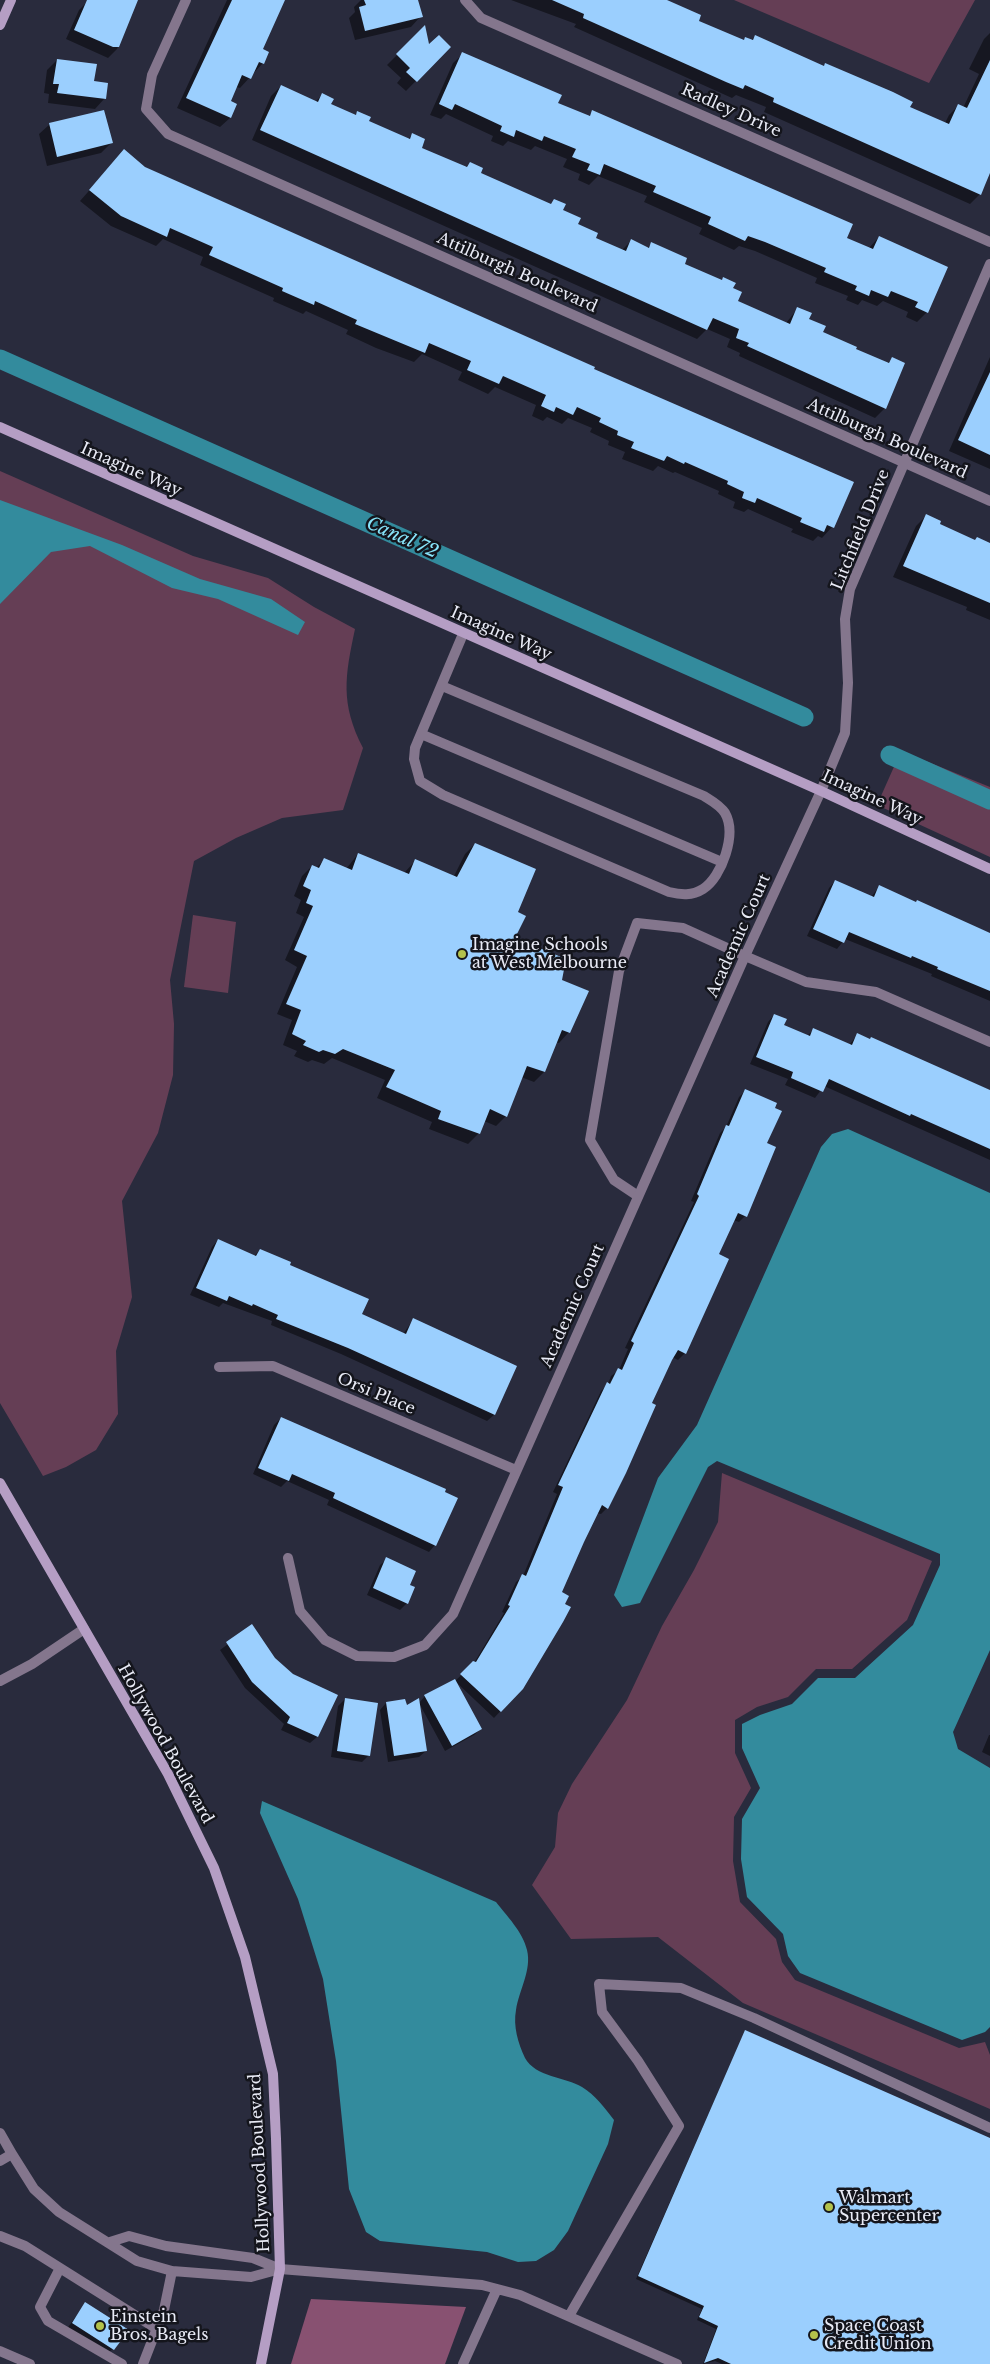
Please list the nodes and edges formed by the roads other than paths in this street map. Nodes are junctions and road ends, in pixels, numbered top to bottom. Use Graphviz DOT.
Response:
graph roads {
  1 [pos="11,0"];
  2 [pos="186,0"];
  3 [pos="465,0"];
  4 [pos="0,25"];
  5 [pos="990,242"];
  6 [pos="990,264"];
  7 [pos="0,427"];
  8 [pos="904,463"];
  9 [pos="990,501"];
  10 [pos="463,634"];
  11 [pos="442,686"];
  12 [pos="421,734"];
  13 [pos="821,791"];
  14 [pos="722,862"];
  15 [pos="990,869"];
  16 [pos="745,956"];
  17 [pos="990,1042"];
  18 [pos="638,1196"];
  19 [pos="219,1367"];
  20 [pos="516,1470"];
  21 [pos="0,1483"];
  22 [pos="288,1558"];
  23 [pos="84,1629"];
  24 [pos="0,1681"];
  25 [pos="990,2128"];
  26 [pos="0,2133"];
  27 [pos="12,2154"];
  28 [pos="0,2161"];
  29 [pos="0,2236"];
  30 [pos="110,2242"];
  31 [pos="60,2268"];
  32 [pos="280,2268"];
  33 [pos="172,2271"];
  34 [pos="497,2289"];
  35 [pos="569,2316"];
  36 [pos="157,2329"];
  37 [pos="0,2351"];
  38 [pos="30,2364"];
  39 [pos="122,2364"];
  40 [pos="143,2364"];
  41 [pos="261,2364"];
  42 [pos="463,2364"];
  43 [pos="677,2364"];
  1 -- 4 [label="street"];
  2 -- 8 [label="street, Attilburgh Boulevard"];
  3 -- 5 [label="street, Radley Drive"];
  6 -- 8 [label="street, Litchfield Drive"];
  7 -- 10 [label="street, Imagine Way"];
  8 -- 9 [label="street, Attilburgh Boulevard"];
  8 -- 13 [label="street, Litchfield Drive"];
  10 -- 11 [label="street"];
  10 -- 13 [label="street, Imagine Way"];
  11 -- 12 [label="street"];
  11 -- 14 [label="street"];
  12 -- 14 [label="street"];
  12 -- 14 [label="street"];
  13 -- 15 [label="street, Imagine Way"];
  13 -- 16 [label="street, Academic Court"];
  16 -- 17 [label="street"];
  16 -- 18 [label="street, Academic Court"];
  16 -- 18 [label="street"];
  18 -- 20 [label="street, Academic Court"];
  19 -- 20 [label="street, Orsi Place"];
  20 -- 22 [label="street, Academic Court"];
  21 -- 23 [label="street, Hollywood Boulevard"];
  23 -- 24 [label="street"];
  23 -- 32 [label="street, Hollywood Boulevard"];
  25 -- 35 [label="street"];
  26 -- 27 [label="street"];
  27 -- 28 [label="street"];
  27 -- 30 [label="street"];
  29 -- 31 [label="street"];
  30 -- 32 [label="street"];
  30 -- 33 [label="street"];
  31 -- 36 [label="street"];
  31 -- 39 [label="street"];
  32 -- 33 [label="street"];
  32 -- 34 [label="street"];
  32 -- 41 [label="street, Hollywood Boulevard"];
  33 -- 36 [label="street"];
  34 -- 35 [label="street"];
  34 -- 42 [label="street"];
  35 -- 43 [label="street"];
  36 -- 40 [label="street"];
  37 -- 38 [label="street"];
}
